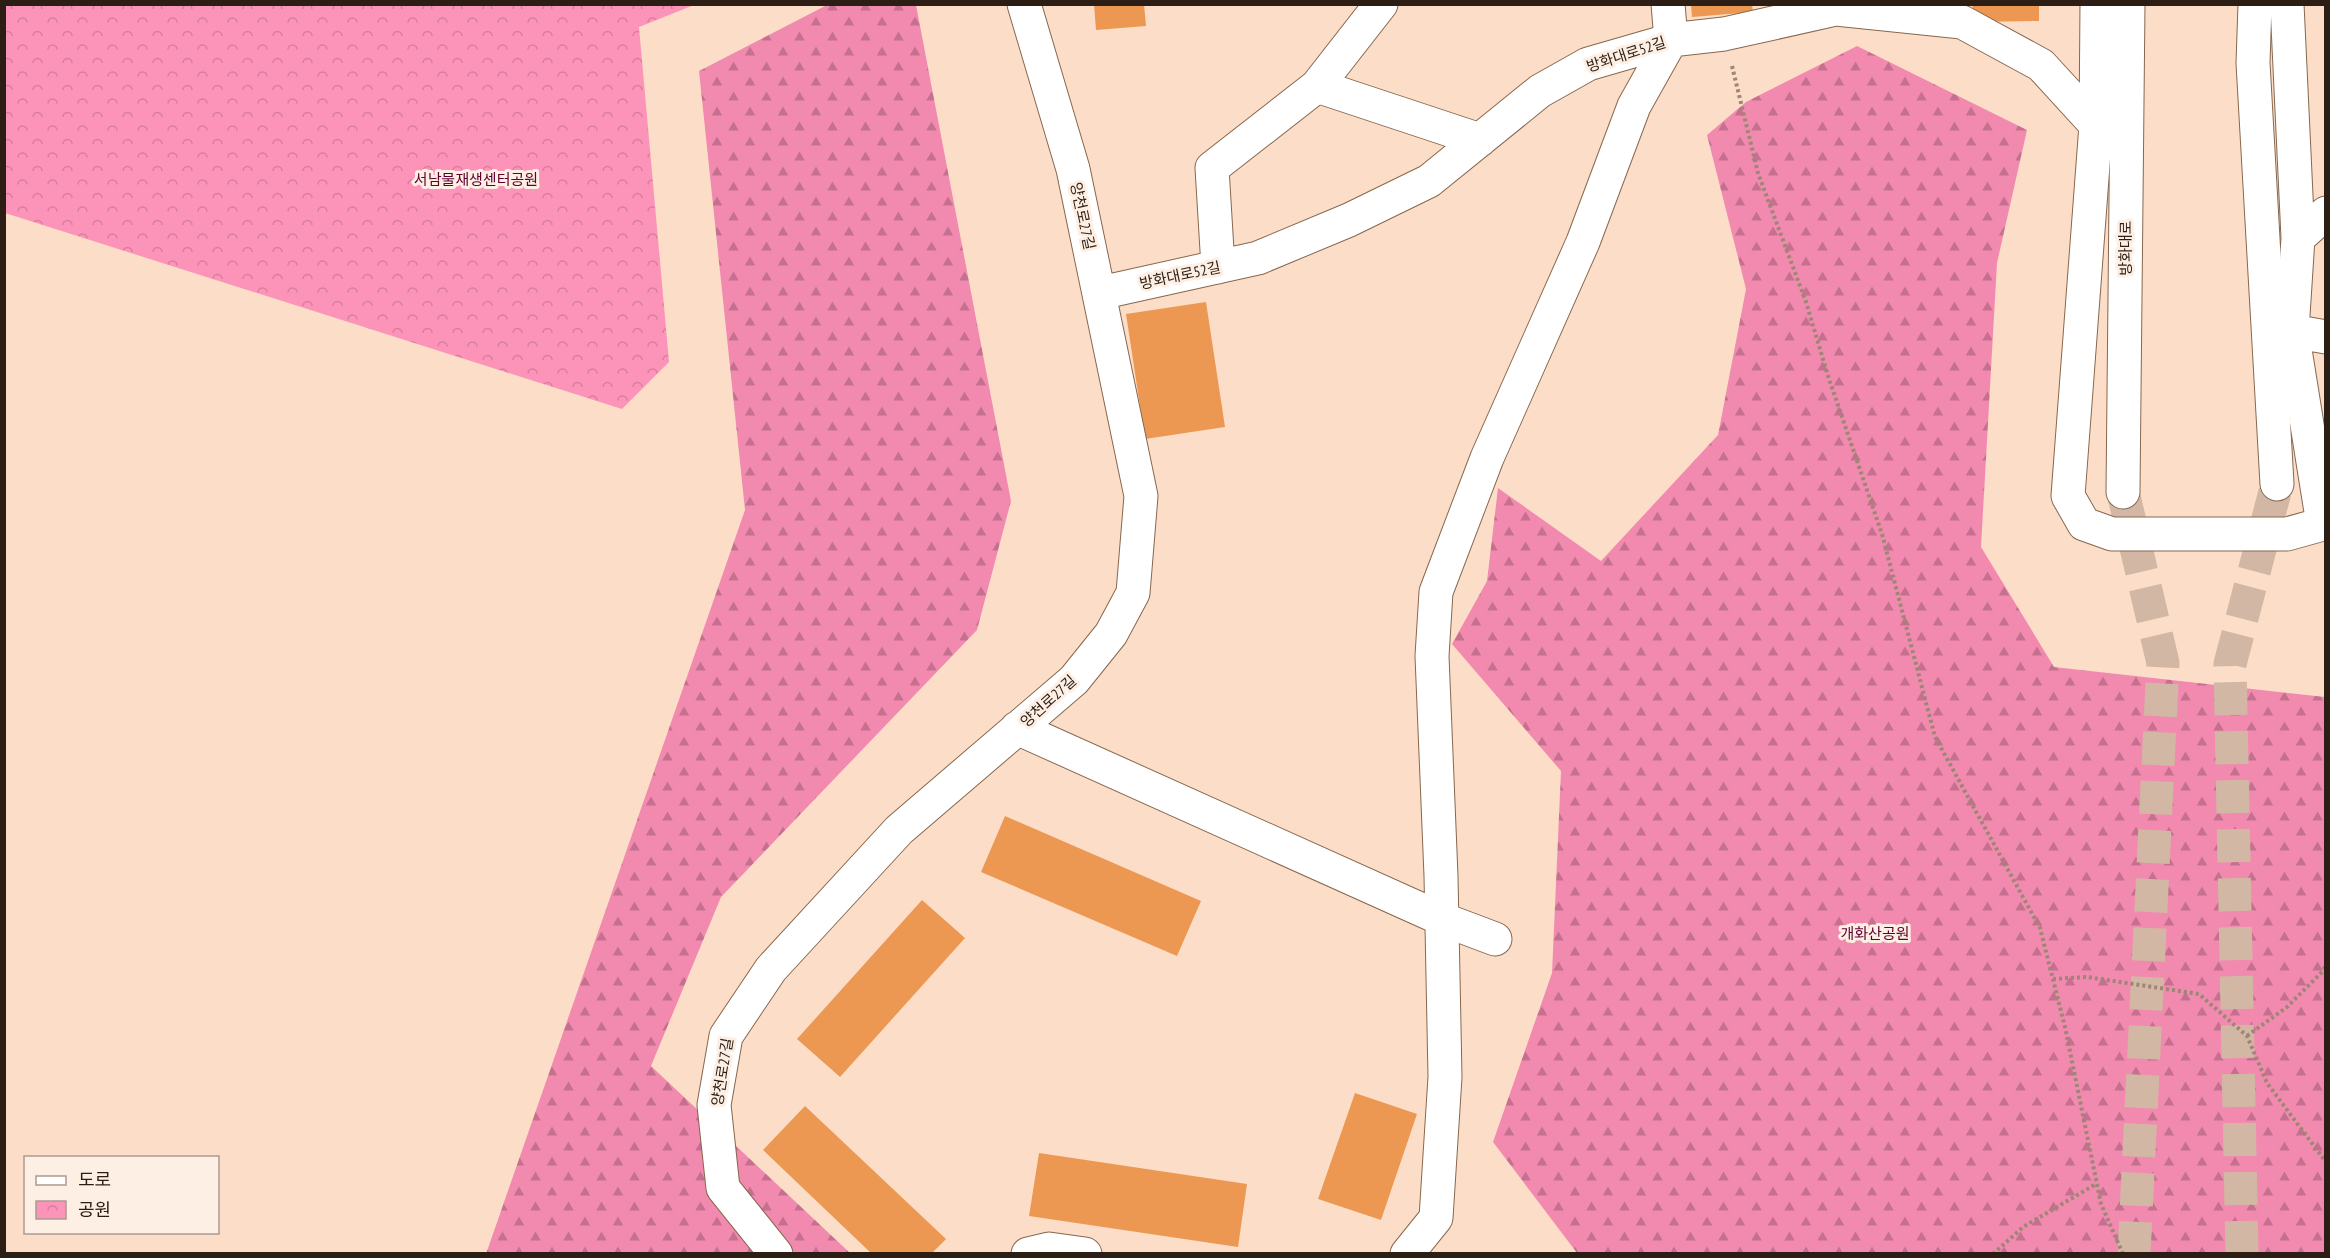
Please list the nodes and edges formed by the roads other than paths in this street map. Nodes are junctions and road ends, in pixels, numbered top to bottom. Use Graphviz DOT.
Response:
graph roads {
  1 [pos="1024,4"];
  2 [pos="1382,4"];
  3 [pos="1668,4"];
  4 [pos="2097,4"];
  5 [pos="2128,4"];
  6 [pos="2254,4"];
  7 [pos="2287,4"];
  8 [pos="1671,40"];
  9 [pos="1317,86"];
  10 [pos="2096,125"];
  11 [pos="1480,140"];
  12 [pos="2325,213"];
  13 [pos="2298,238"];
  14 [pos="1218,267"];
  15 [pos="1100,293"];
  16 [pos="2292,331"];
  17 [pos="2325,337"];
  18 [pos="2277,484"];
  19 [pos="2123,492"];
  20 [pos="2324,532"];
  21 [pos="1017,729"];
  22 [pos="1442,920"];
  23 [pos="1495,939"];
  24 [pos="776,1254"];
  25 [pos="1028,1254"];
  26 [pos="1085,1254"];
  27 [pos="1407,1254"];
  1 -- 15 [label="street, 양천로27길"];
  2 -- 9 [label="street"];
  3 -- 8 [label="street"];
  4 -- 10 [label="street"];
  5 -- 19 [label="street, 방화대로"];
  6 -- 18 [label="street"];
  7 -- 13 [label="street"];
  8 -- 10 [label="street, 방화대로52길"];
  8 -- 11 [label="street, 방화대로52길"];
  8 -- 22 [label="street"];
  9 -- 11 [label="street"];
  9 -- 14 [label="street"];
  10 -- 20 [label="street"];
  11 -- 14 [label="street, 방화대로52길"];
  12 -- 13 [label="street"];
  13 -- 16 [label="street"];
  14 -- 15 [label="street, 방화대로52길"];
  15 -- 21 [label="street, 양천로27길"];
  16 -- 17 [label="street"];
  16 -- 20 [label="street"];
  21 -- 22 [label="street"];
  21 -- 24 [label="street, 양천로27길"];
  22 -- 23 [label="street"];
  22 -- 27 [label="street"];
  25 -- 26 [label="street"];
}
